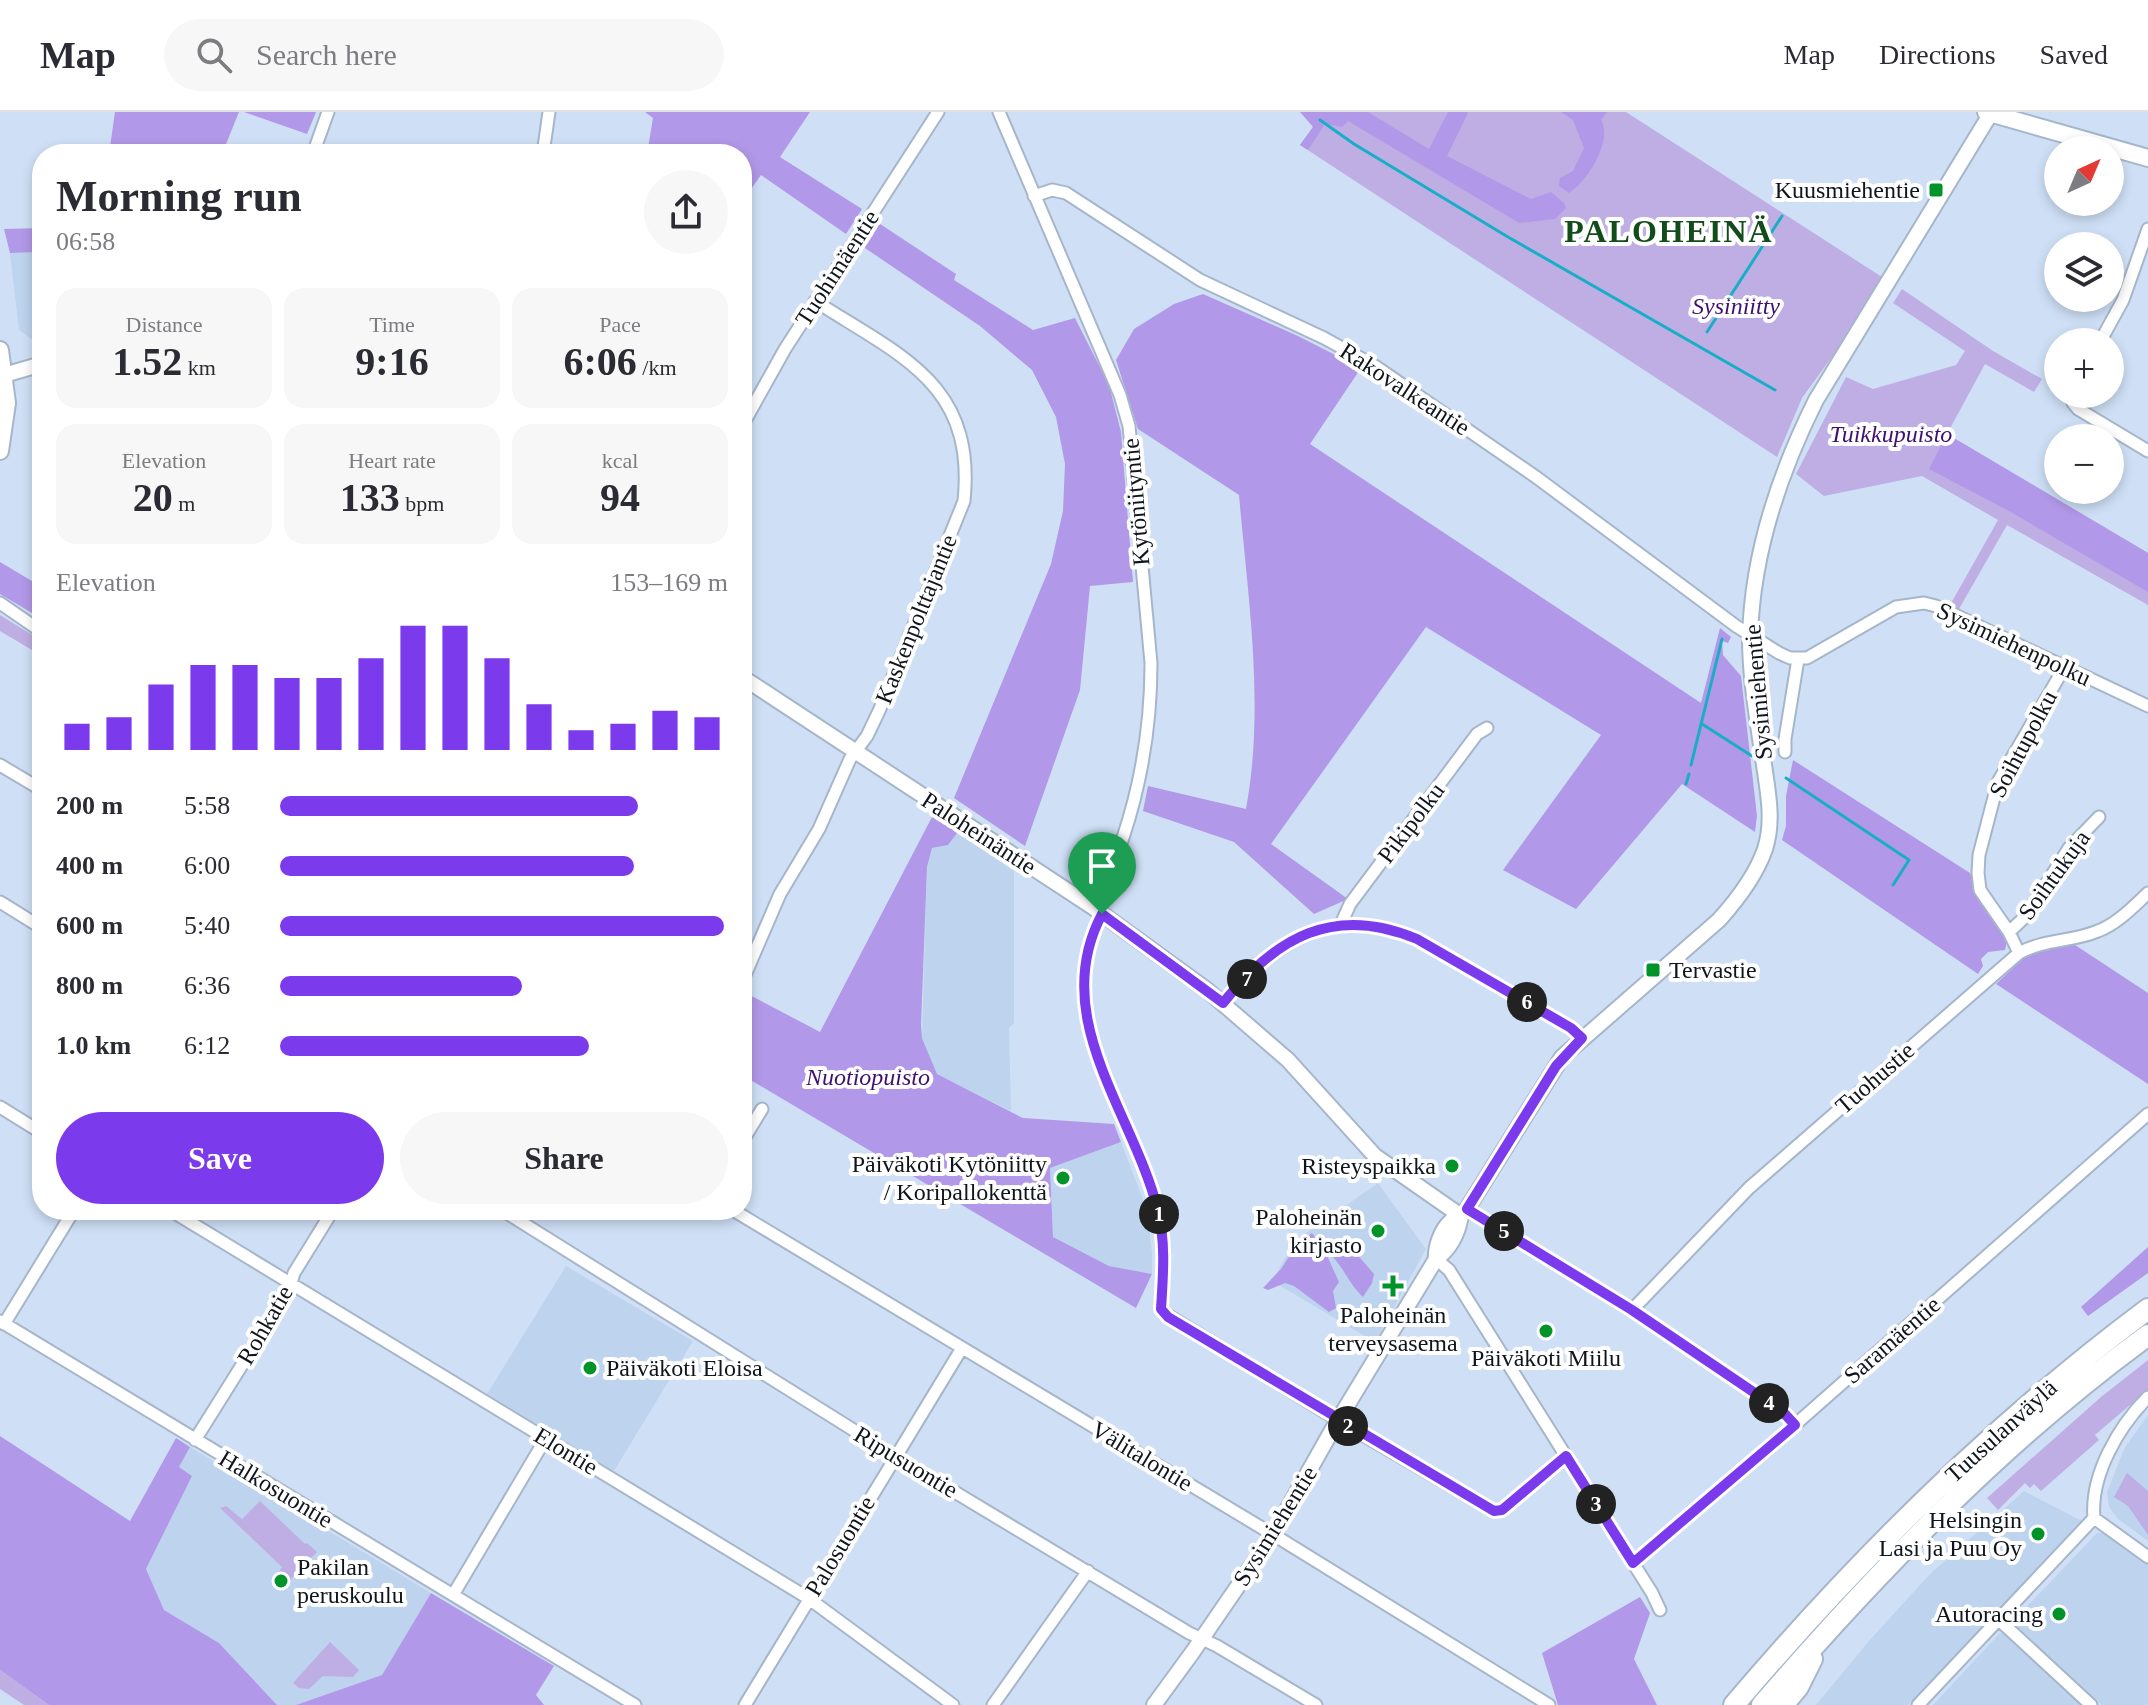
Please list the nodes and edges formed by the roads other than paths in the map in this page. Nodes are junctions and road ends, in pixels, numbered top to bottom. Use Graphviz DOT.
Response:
graph roads {
  1 [pos="328,112"];
  2 [pos="549,112"];
  3 [pos="938,112"];
  4 [pos="999,112"];
  5 [pos="1989,113"];
  6 [pos="317,144"];
  7 [pos="544,144"];
  8 [pos="2148,158"];
  9 [pos="1034,196"];
  10 [pos="2148,229"];
  11 [pos="815,301"];
  12 [pos="2108,328"];
  13 [pos="0,350"];
  14 [pos="32,367"];
  15 [pos="4,375"];
  16 [pos="752,408"];
  17 [pos="2077,408"];
  18 [pos="0,451"];
  19 [pos="2148,451"];
  20 [pos="0,603"];
  21 [pos="32,625"];
  22 [pos="1750,636"];
  23 [pos="1798,659"];
  24 [pos="2064,668"];
  25 [pos="752,684"];
  26 [pos="2148,706"];
  27 [pos="1487,728"];
  28 [pos="856,752"];
  29 [pos="1785,752"];
  30 [pos="0,765"];
  31 [pos="32,784"];
  32 [pos="2099,817"];
  33 [pos="2148,893"];
  34 [pos="0,902"];
  35 [pos="1098,911"];
  36 [pos="32,922"];
  37 [pos="1341,924"];
  38 [pos="2009,932"];
  39 [pos="2019,953"];
  40 [pos="752,959"];
  41 [pos="1223,1003"];
  42 [pos="1582,1038"];
  43 [pos="0,1107"];
  44 [pos="762,1109"];
  45 [pos="2148,1114"];
  46 [pos="752,1126"];
  47 [pos="32,1127"];
  48 [pos="1464,1212"];
  49 [pos="68,1220"];
  50 [pos="187,1220"];
  51 [pos="327,1220"];
  52 [pos="518,1220"];
  53 [pos="750,1220"];
  54 [pos="1436,1259"];
  55 [pos="291,1282"];
  56 [pos="2148,1309"];
  57 [pos="1632,1310"];
  58 [pos="2,1322"];
  59 [pos="2148,1335"];
  60 [pos="962,1348"];
  61 [pos="2148,1397"];
  62 [pos="1339,1421"];
  63 [pos="1795,1425"];
  64 [pos="546,1438"];
  65 [pos="195,1440"];
  66 [pos="895,1456"];
  67 [pos="1566,1456"];
  68 [pos="2094,1518"];
  69 [pos="1273,1535"];
  70 [pos="2148,1557"];
  71 [pos="1633,1563"];
  72 [pos="1088,1571"];
  73 [pos="453,1595"];
  74 [pos="808,1598"];
  75 [pos="1660,1610"];
  76 [pos="1999,1620"];
  77 [pos="1824,1634"];
  78 [pos="1202,1639"];
  79 [pos="1311,1704"];
  80 [pos="635,1705"];
  81 [pos="745,1705"];
  82 [pos="953,1705"];
  83 [pos="993,1705"];
  84 [pos="1154,1705"];
  85 [pos="1549,1705"];
  86 [pos="1734,1705"];
  87 [pos="1762,1705"];
  88 [pos="1783,1705"];
  89 [pos="1918,1705"];
  90 [pos="2091,1705"];
  1 -- 6 [label="street"];
  2 -- 7 [label="street"];
  3 -- 11 [label="street, Tuohimäentie"];
  4 -- 9 [label="street, Kytöniityntie"];
  5 -- 8 [label="main road"];
  5 -- 22 [label="street, Sysimiehentie"];
  9 -- 22 [label="street, Rakovalkeantie"];
  9 -- 35 [label="street, Kytöniityntie"];
  10 -- 12 [label="street"];
  11 -- 16 [label="street, Tuohimäentie"];
  11 -- 28 [label="street, Kaskenpolttajantie"];
  13 -- 15 [label="main road"];
  14 -- 15 [label="street"];
  15 -- 18 [label="main road"];
  17 -- 19 [label="street"];
  20 -- 21 [label="street"];
  22 -- 23 [label="street"];
  22 -- 42 [label="street, Sysimiehentie"];
  23 -- 24 [label="street, Sysimiehenpolku"];
  23 -- 29 [label="street"];
  24 -- 26 [label="street, Sysimiehenpolku"];
  24 -- 38 [label="street, Soihtupolku"];
  25 -- 28 [label="street, Paloheinäntie"];
  27 -- 37 [label="street, Pikipolku"];
  28 -- 35 [label="street, Paloheinäntie"];
  28 -- 40 [label="street, Kaskenpolttajantie"];
  30 -- 31 [label="street"];
  32 -- 38 [label="street, Soihtukuja"];
  33 -- 39 [label="street, Tuohustie"];
  34 -- 36 [label="street"];
  35 -- 41 [label="street, Paloheinäntie"];
  35 -- 62 [label="street, Kytöniityntie"];
  37 -- 41 [label="street"];
  37 -- 42 [label="street"];
  38 -- 39 [label="street, Soihtupolku"];
  39 -- 57 [label="street, Tuohustie"];
  41 -- 48 [label="street, Paloheinäntie"];
  42 -- 48 [label="street, Sysimiehentie"];
  43 -- 47 [label="street"];
  44 -- 46 [label="street"];
  45 -- 63 [label="street, Saramäentie"];
  48 -- 54 [label="street, Sysimiehentie"];
  48 -- 57 [label="street"];
  49 -- 58 [label="street"];
  50 -- 55 [label="street, Elontie"];
  51 -- 55 [label="street, Rohkatie"];
  52 -- 66 [label="street, Ripusuontie"];
  53 -- 60 [label="street, Välitalontie"];
  54 -- 62 [label="street, Sysimiehentie"];
  54 -- 67 [label="street"];
  55 -- 64 [label="street, Elontie"];
  55 -- 65 [label="street, Rohkatie"];
  56 -- 86 [label="highway, Tuusulanväylä"];
  57 -- 63 [label="street"];
  58 -- 65 [label="street, Halkosuontie"];
  59 -- 77 [label="highway, Tuusulanväylä"];
  60 -- 66 [label="street, Palosuontie"];
  60 -- 69 [label="street, Välitalontie"];
  61 -- 68 [label="street"];
  62 -- 67 [label="street"];
  62 -- 69 [label="street, Sysimiehentie"];
  63 -- 71 [label="street, Saramäentie"];
  64 -- 73 [label="street"];
  64 -- 74 [label="street, Elontie"];
  65 -- 73 [label="street, Halkosuontie"];
  66 -- 72 [label="street, Ripusuontie"];
  66 -- 74 [label="street, Palosuontie"];
  67 -- 71 [label="street"];
  68 -- 70 [label="street"];
  68 -- 76 [label="street"];
  69 -- 78 [label="street, Sysimiehentie"];
  69 -- 85 [label="street, Välitalontie"];
  71 -- 75 [label="street"];
  72 -- 78 [label="street, Ripusuontie"];
  72 -- 83 [label="street"];
  73 -- 80 [label="street, Halkosuontie"];
  74 -- 81 [label="street, Palosuontie"];
  74 -- 82 [label="street, Elontie"];
  76 -- 89 [label="street"];
  76 -- 90 [label="street"];
  77 -- 87 [label="highway, Tuusulanväylä"];
  77 -- 88 [label="highway"];
  78 -- 79 [label="street, Ripusuontie"];
  78 -- 84 [label="street, Sysimiehentie"];
}
